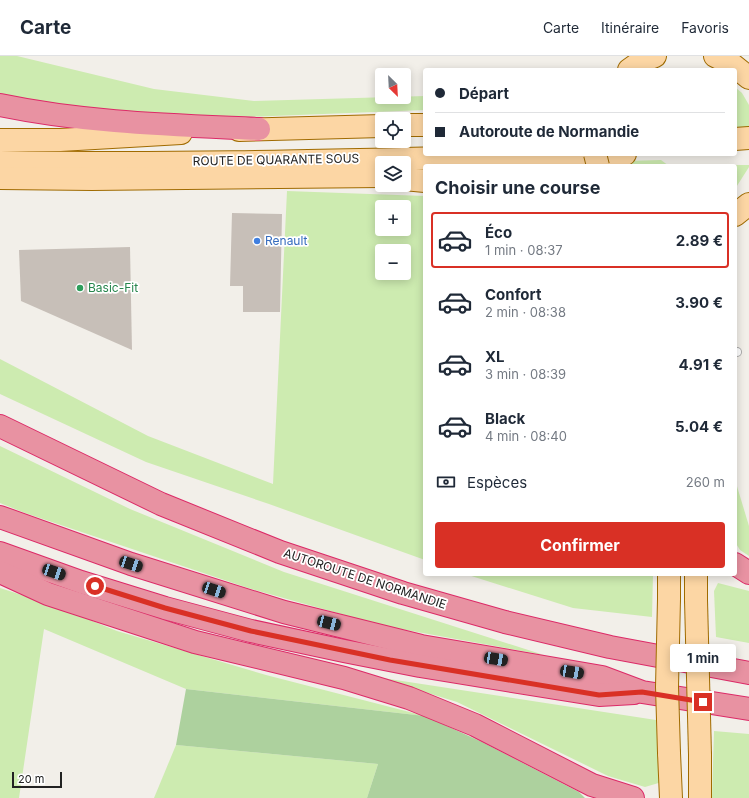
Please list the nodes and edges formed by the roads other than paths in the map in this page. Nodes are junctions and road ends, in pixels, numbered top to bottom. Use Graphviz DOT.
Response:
graph roads {
  1 [pos="655,56"];
  2 [pos="715,56"];
  3 [pos="632,68"];
  4 [pos="737,68"];
  5 [pos="737,68"];
  6 [pos="749,78"];
  7 [pos="0,105"];
  8 [pos="411,125"];
  9 [pos="423,125"];
  10 [pos="375,126"];
  11 [pos="259,129"];
  12 [pos="749,138"];
  13 [pos="737,139"];
  14 [pos="0,140"];
  15 [pos="423,144"];
  16 [pos="0,149"];
  17 [pos="737,152"];
  18 [pos="749,152"];
  19 [pos="518,156"];
  20 [pos="0,162"];
  21 [pos="411,175"];
  22 [pos="423,175"];
  23 [pos="375,176"];
  24 [pos="0,178"];
  25 [pos="411,180"];
  26 [pos="423,181"];
  27 [pos="749,204"];
  28 [pos="737,213"];
  29 [pos="0,426"];
  30 [pos="0,517"];
  31 [pos="0,553"];
  32 [pos="737,565"];
  33 [pos="0,572"];
  34 [pos="749,573"];
  35 [pos="669,576"];
  36 [pos="696,576"];
  37 [pos="749,673"];
  38 [pos="642,692"];
  39 [pos="749,709"];
  40 [pos="600,791"];
  41 [pos="632,798"];
  42 [pos="671,798"];
  43 [pos="700,798"];
  1 -- 3 [label="main road"];
  2 -- 5 [label="main road"];
  4 -- 6 [label="main road"];
  7 -- 11 [label="highway"];
  8 -- 9 [label="main road"];
  10 -- 11 [label="main road"];
  11 -- 14 [label="main road"];
  12 -- 13 [label="main road"];
  15 -- 16 [label="main road, ROUTE DE QUARANTE SOUS"];
  17 -- 18 [label="main road"];
  19 -- 20 [label="main road, ROUTE DE QUARANTE SOUS"];
  21 -- 22 [label="main road"];
  23 -- 24 [label="main road"];
  25 -- 26 [label="main road"];
  27 -- 28 [label="main road"];
  29 -- 37 [label="highway, AUTOROUTE DE NORMANDIE"];
  30 -- 38 [label="highway"];
  31 -- 38 [label="highway"];
  32 -- 34 [label="highway"];
  33 -- 40 [label="highway"];
  35 -- 42 [label="main road, bridge"];
  36 -- 43 [label="main road, bridge"];
  38 -- 39 [label="highway"];
  40 -- 41 [label="highway"];
}
